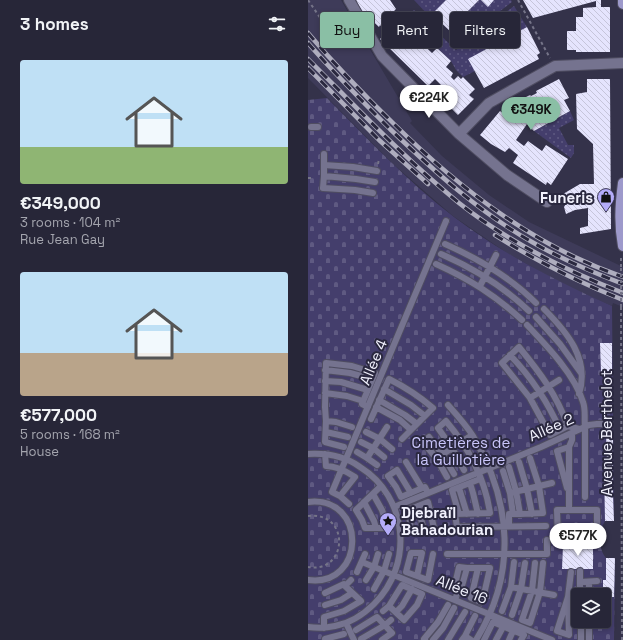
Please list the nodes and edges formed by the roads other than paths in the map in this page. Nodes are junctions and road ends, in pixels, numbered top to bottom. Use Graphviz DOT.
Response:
graph roads {
  1 [pos="349,0"];
  2 [pos="623,0"];
  3 [pos="623,4"];
  4 [pos="623,63"];
  5 [pos="459,134"];
  6 [pos="324,154"];
  7 [pos="324,165"];
  8 [pos="377,171"];
  9 [pos="324,176"];
  10 [pos="375,182"];
  11 [pos="623,183"];
  12 [pos="373,193"];
  13 [pos="546,202"];
  14 [pos="446,221"];
  15 [pos="445,244"];
  16 [pos="622,249"];
  17 [pos="441,254"];
  18 [pos="496,255"];
  19 [pos="436,264"];
  20 [pos="490,267"];
  21 [pos="485,276"];
  22 [pos="480,286"];
  23 [pos="536,303"];
  24 [pos="544,309"];
  25 [pos="529,310"];
  26 [pos="536,317"];
  27 [pos="522,320"];
  28 [pos="527,325"];
  29 [pos="510,355"];
  30 [pos="582,374"];
  31 [pos="559,380"];
  32 [pos="325,381"];
  33 [pos="549,386"];
  34 [pos="384,389"];
  35 [pos="368,390"];
  36 [pos="540,392"];
  37 [pos="325,393"];
  38 [pos="579,394"];
  39 [pos="530,398"];
  40 [pos="379,400"];
  41 [pos="363,401"];
  42 [pos="448,405"];
  43 [pos="368,407"];
  44 [pos="376,407"];
  45 [pos="425,416"];
  46 [pos="370,419"];
  47 [pos="326,421"];
  48 [pos="417,424"];
  49 [pos="610,424"];
  50 [pos="568,426"];
  51 [pos="352,427"];
  52 [pos="387,427"];
  53 [pos="585,427"];
  54 [pos="411,430"];
  55 [pos="560,430"];
  56 [pos="579,430"];
  57 [pos="326,432"];
  58 [pos="366,432"];
  59 [pos="572,432"];
  60 [pos="472,435"];
  61 [pos="348,437"];
  62 [pos="380,439"];
  63 [pos="402,439"];
  64 [pos="361,442"];
  65 [pos="462,442"];
  66 [pos="344,447"];
  67 [pos="569,447"];
  68 [pos="373,448"];
  69 [pos="452,448"];
  70 [pos="392,449"];
  71 [pos="357,452"];
  72 [pos="308,454"];
  73 [pos="325,454"];
  74 [pos="443,455"];
  75 [pos="384,457"];
  76 [pos="367,458"];
  77 [pos="530,458"];
  78 [pos="346,459"];
  79 [pos="437,459"];
  80 [pos="569,459"];
  81 [pos="559,461"];
  82 [pos="406,462"];
  83 [pos="519,462"];
  84 [pos="377,465"];
  85 [pos="509,467"];
  86 [pos="569,467"];
  87 [pos="489,468"];
  88 [pos="342,469"];
  89 [pos="561,469"];
  90 [pos="464,470"];
  91 [pos="503,471"];
  92 [pos="477,473"];
  93 [pos="454,474"];
  94 [pos="447,477"];
  95 [pos="480,479"];
  96 [pos="470,483"];
  97 [pos="552,483"];
  98 [pos="381,486"];
  99 [pos="539,486"];
  100 [pos="422,488"];
  101 [pos="459,488"];
  102 [pos="569,488"];
  103 [pos="527,489"];
  104 [pos="412,492"];
  105 [pos="513,492"];
  106 [pos="428,493"];
  107 [pos="372,494"];
  108 [pos="340,496"];
  109 [pos="421,496"];
  110 [pos="585,497"];
  111 [pos="308,502"];
  112 [pos="364,502"];
  113 [pos="350,504"];
  114 [pos="421,505"];
  115 [pos="394,506"];
  116 [pos="382,510"];
  117 [pos="569,510"];
  118 [pos="459,514"];
  119 [pos="467,514"];
  120 [pos="478,514"];
  121 [pos="517,514"];
  122 [pos="532,514"];
  123 [pos="506,526"];
  124 [pos="546,526"];
  125 [pos="422,527"];
  126 [pos="376,528"];
  127 [pos="411,528"];
  128 [pos="434,528"];
  129 [pos="547,540"];
  130 [pos="365,554"];
  131 [pos="378,554"];
  132 [pos="389,554"];
  133 [pos="433,554"];
  134 [pos="447,554"];
  135 [pos="504,554"];
  136 [pos="362,562"];
  137 [pos="398,562"];
  138 [pos="514,562"];
  139 [pos="525,563"];
  140 [pos="535,563"];
  141 [pos="543,563"];
  142 [pos="409,564"];
  143 [pos="374,567"];
  144 [pos="467,568"];
  145 [pos="478,568"];
  146 [pos="384,571"];
  147 [pos="580,571"];
  148 [pos="357,572"];
  149 [pos="571,572"];
  150 [pos="394,575"];
  151 [pos="417,576"];
  152 [pos="308,580"];
  153 [pos="351,580"];
  154 [pos="366,580"];
  155 [pos="597,581"];
  156 [pos="580,582"];
  157 [pos="589,582"];
  158 [pos="346,586"];
  159 [pos="511,587"];
  160 [pos="374,588"];
  161 [pos="580,588"];
  162 [pos="589,588"];
  163 [pos="412,589"];
  164 [pos="454,589"];
  165 [pos="521,589"];
  166 [pos="532,591"];
  167 [pos="540,592"];
  168 [pos="325,593"];
  169 [pos="352,593"];
  170 [pos="554,595"];
  171 [pos="568,597"];
  172 [pos="455,600"];
  173 [pos="325,605"];
  174 [pos="448,605"];
  175 [pos="389,606"];
  176 [pos="454,608"];
  177 [pos="383,611"];
  178 [pos="502,611"];
  179 [pos="396,612"];
  180 [pos="465,612"];
  181 [pos="489,614"];
  182 [pos="512,615"];
  183 [pos="475,616"];
  184 [pos="391,620"];
  185 [pos="346,622"];
  186 [pos="340,625"];
  187 [pos="385,626"];
  188 [pos="503,626"];
  189 [pos="308,627"];
  190 [pos="324,628"];
  191 [pos="581,628"];
  192 [pos="589,628"];
  193 [pos="356,630"];
  194 [pos="513,631"];
  195 [pos="345,637"];
  196 [pos="464,638"];
  197 [pos="325,639"];
  198 [pos="354,640"];
  199 [pos="361,640"];
  200 [pos="382,640"];
  201 [pos="425,640"];
  202 [pos="433,640"];
  203 [pos="448,640"];
  204 [pos="471,640"];
  205 [pos="476,640"];
  206 [pos="484,640"];
  207 [pos="496,640"];
  208 [pos="509,640"];
  209 [pos="521,640"];
  210 [pos="552,640"];
  211 [pos="581,640"];
  212 [pos="589,640"];
  1 -- 5 [label="street"];
  2 -- 3 [label="main road"];
  4 -- 5 [label="street"];
  5 -- 13 [label="street"];
  6 -- 7 [label="lane"];
  7 -- 8 [label="lane"];
  7 -- 9 [label="lane"];
  9 -- 10 [label="lane"];
  9 -- 12 [label="lane"];
  11 -- 16 [label="main road"];
  14 -- 43 [label="lane, Allée 4"];
  15 -- 20 [label="lane"];
  17 -- 21 [label="lane"];
  18 -- 20 [label="lane"];
  19 -- 22 [label="lane"];
  20 -- 21 [label="lane"];
  20 -- 23 [label="lane"];
  21 -- 22 [label="lane"];
  21 -- 25 [label="lane"];
  22 -- 27 [label="lane"];
  24 -- 30 [label="lane"];
  26 -- 30 [label="lane"];
  28 -- 38 [label="lane"];
  29 -- 33 [label="lane"];
  29 -- 36 [label="lane"];
  29 -- 39 [label="lane"];
  30 -- 38 [label="lane"];
  31 -- 33 [label="lane"];
  32 -- 35 [label="lane"];
  32 -- 35 [label="lane"];
  32 -- 37 [label="lane"];
  33 -- 36 [label="lane"];
  33 -- 50 [label="lane"];
  34 -- 40 [label="lane"];
  34 -- 45 [label="lane"];
  34 -- 45 [label="lane"];
  35 -- 41 [label="lane"];
  36 -- 39 [label="lane"];
  36 -- 55 [label="lane"];
  37 -- 41 [label="lane"];
  37 -- 47 [label="lane"];
  38 -- 53 [label="lane"];
  39 -- 55 [label="lane"];
  40 -- 44 [label="lane"];
  40 -- 48 [label="lane"];
  41 -- 43 [label="lane"];
  42 -- 60 [label="lane"];
  43 -- 78 [label="lane, Allée 4"];
  44 -- 46 [label="lane"];
  44 -- 54 [label="lane"];
  45 -- 48 [label="lane"];
  47 -- 51 [label="lane"];
  47 -- 57 [label="lane"];
  48 -- 54 [label="lane"];
  49 -- 53 [label="lane, Allée 2"];
  50 -- 55 [label="lane"];
  50 -- 56 [label="lane"];
  52 -- 62 [label="lane"];
  53 -- 56 [label="lane, Allée 2"];
  53 -- 110 [label="lane"];
  54 -- 63 [label="lane"];
  56 -- 59 [label="lane, Allée 2"];
  57 -- 61 [label="lane"];
  57 -- 66 [label="lane"];
  58 -- 62 [label="lane"];
  59 -- 67 [label="lane"];
  59 -- 87 [label="lane, Allée 2"];
  60 -- 65 [label="lane"];
  60 -- 87 [label="lane"];
  62 -- 68 [label="lane"];
  62 -- 70 [label="lane"];
  64 -- 68 [label="lane"];
  65 -- 69 [label="lane"];
  65 -- 69 [label="lane"];
  65 -- 92 [label="lane"];
  67 -- 80 [label="lane"];
  67 -- 81 [label="lane"];
  68 -- 75 [label="lane"];
  68 -- 76 [label="lane"];
  69 -- 74 [label="lane"];
  69 -- 90 [label="lane"];
  71 -- 76 [label="lane"];
  72 -- 73 [label="lane"];
  73 -- 78 [label="lane"];
  73 -- 88 [label="lane"];
  74 -- 79 [label="lane"];
  74 -- 79 [label="lane"];
  74 -- 93 [label="lane"];
  76 -- 84 [label="lane"];
  77 -- 99 [label="lane"];
  78 -- 88 [label="lane, Allée 4"];
  78 -- 98 [label="lane"];
  79 -- 94 [label="lane"];
  80 -- 81 [label="lane"];
  80 -- 86 [label="lane"];
  81 -- 89 [label="lane"];
  82 -- 100 [label="lane"];
  83 -- 103 [label="lane"];
  85 -- 105 [label="lane"];
  86 -- 89 [label="lane"];
  86 -- 102 [label="lane"];
  87 -- 92 [label="lane, Allée 2"];
  87 -- 123 [label="lane"];
  88 -- 108 [label="lane, Allée 4"];
  88 -- 108 [label="lane"];
  89 -- 102 [label="lane"];
  91 -- 105 [label="lane"];
  92 -- 95 [label="lane"];
  92 -- 106 [label="lane, Allée 2"];
  95 -- 96 [label="lane"];
  95 -- 120 [label="lane"];
  96 -- 101 [label="lane"];
  96 -- 120 [label="lane"];
  97 -- 99 [label="lane"];
  98 -- 107 [label="lane"];
  98 -- 115 [label="lane"];
  99 -- 103 [label="lane"];
  99 -- 122 [label="lane"];
  100 -- 104 [label="lane"];
  100 -- 106 [label="lane"];
  101 -- 118 [label="lane"];
  101 -- 119 [label="lane"];
  102 -- 117 [label="lane"];
  103 -- 105 [label="lane"];
  103 -- 122 [label="lane"];
  105 -- 121 [label="lane"];
  106 -- 109 [label="lane, Allée 2"];
  107 -- 112 [label="lane"];
  107 -- 116 [label="lane"];
  108 -- 113 [label="lane"];
  109 -- 114 [label="lane"];
  109 -- 115 [label="lane, Allée 2"];
  111 -- 152 [label="lane"];
  112 -- 126 [label="lane"];
  112 -- 126 [label="lane"];
  114 -- 125 [label="lane"];
  114 -- 127 [label="lane"];
  114 -- 128 [label="lane"];
  115 -- 116 [label="lane, Allée 2"];
  115 -- 137 [label="lane"];
  116 -- 126 [label="lane"];
  117 -- 117 [label="lane"];
  118 -- 119 [label="lane"];
  118 -- 123 [label="lane"];
  119 -- 120 [label="lane"];
  121 -- 122 [label="lane"];
  121 -- 123 [label="lane"];
  123 -- 124 [label="lane"];
  123 -- 135 [label="lane"];
  129 -- 135 [label="lane"];
  130 -- 136 [label="lane"];
  131 -- 143 [label="lane"];
  132 -- 146 [label="lane"];
  133 -- 151 [label="lane"];
  134 -- 135 [label="lane"];
  135 -- 181 [label="lane"];
  136 -- 143 [label="lane, Allée 16"];
  136 -- 148 [label="lane"];
  137 -- 142 [label="lane"];
  137 -- 150 [label="lane"];
  138 -- 159 [label="lane"];
  139 -- 165 [label="lane"];
  140 -- 166 [label="lane"];
  141 -- 167 [label="lane"];
  142 -- 151 [label="lane"];
  142 -- 151 [label="lane"];
  143 -- 146 [label="lane, Allée 16"];
  143 -- 154 [label="lane"];
  144 -- 145 [label="lane"];
  144 -- 164 [label="lane"];
  144 -- 172 [label="lane"];
  145 -- 145 [label="lane"];
  146 -- 150 [label="lane, Allée 16"];
  146 -- 160 [label="lane"];
  147 -- 156 [label="lane"];
  149 -- 171 [label="lane"];
  150 -- 172 [label="lane, Allée 16"];
  150 -- 185 [label="lane"];
  153 -- 158 [label="lane"];
  155 -- 157 [label="lane"];
  156 -- 157 [label="lane"];
  156 -- 161 [label="lane"];
  157 -- 162 [label="lane"];
  158 -- 168 [label="lane"];
  158 -- 169 [label="lane"];
  159 -- 165 [label="lane"];
  159 -- 178 [label="lane"];
  163 -- 175 [label="lane"];
  163 -- 179 [label="lane"];
  163 -- 179 [label="lane"];
  165 -- 166 [label="lane"];
  165 -- 182 [label="lane"];
  166 -- 167 [label="lane"];
  166 -- 167 [label="lane"];
  167 -- 170 [label="lane"];
  169 -- 173 [label="lane"];
  169 -- 190 [label="lane"];
  171 -- 171 [label="lane"];
  172 -- 181 [label="lane, Allée 16"];
  174 -- 201 [label="lane"];
  175 -- 177 [label="lane"];
  175 -- 179 [label="lane"];
  176 -- 202 [label="lane"];
  180 -- 203 [label="lane"];
  181 -- 205 [label="lane"];
  181 -- 210 [label="lane, Allée 16"];
  183 -- 196 [label="lane"];
  184 -- 187 [label="lane"];
  185 -- 186 [label="lane"];
  185 -- 198 [label="lane"];
  186 -- 190 [label="lane"];
  186 -- 195 [label="lane"];
  187 -- 193 [label="lane"];
  187 -- 199 [label="lane"];
  187 -- 200 [label="lane"];
  188 -- 194 [label="lane"];
  188 -- 206 [label="lane"];
  188 -- 207 [label="lane"];
  189 -- 190 [label="lane"];
  191 -- 211 [label="lane"];
  192 -- 212 [label="lane"];
  194 -- 208 [label="lane"];
  194 -- 209 [label="lane"];
  195 -- 197 [label="lane"];
  196 -- 204 [label="lane"];
}
